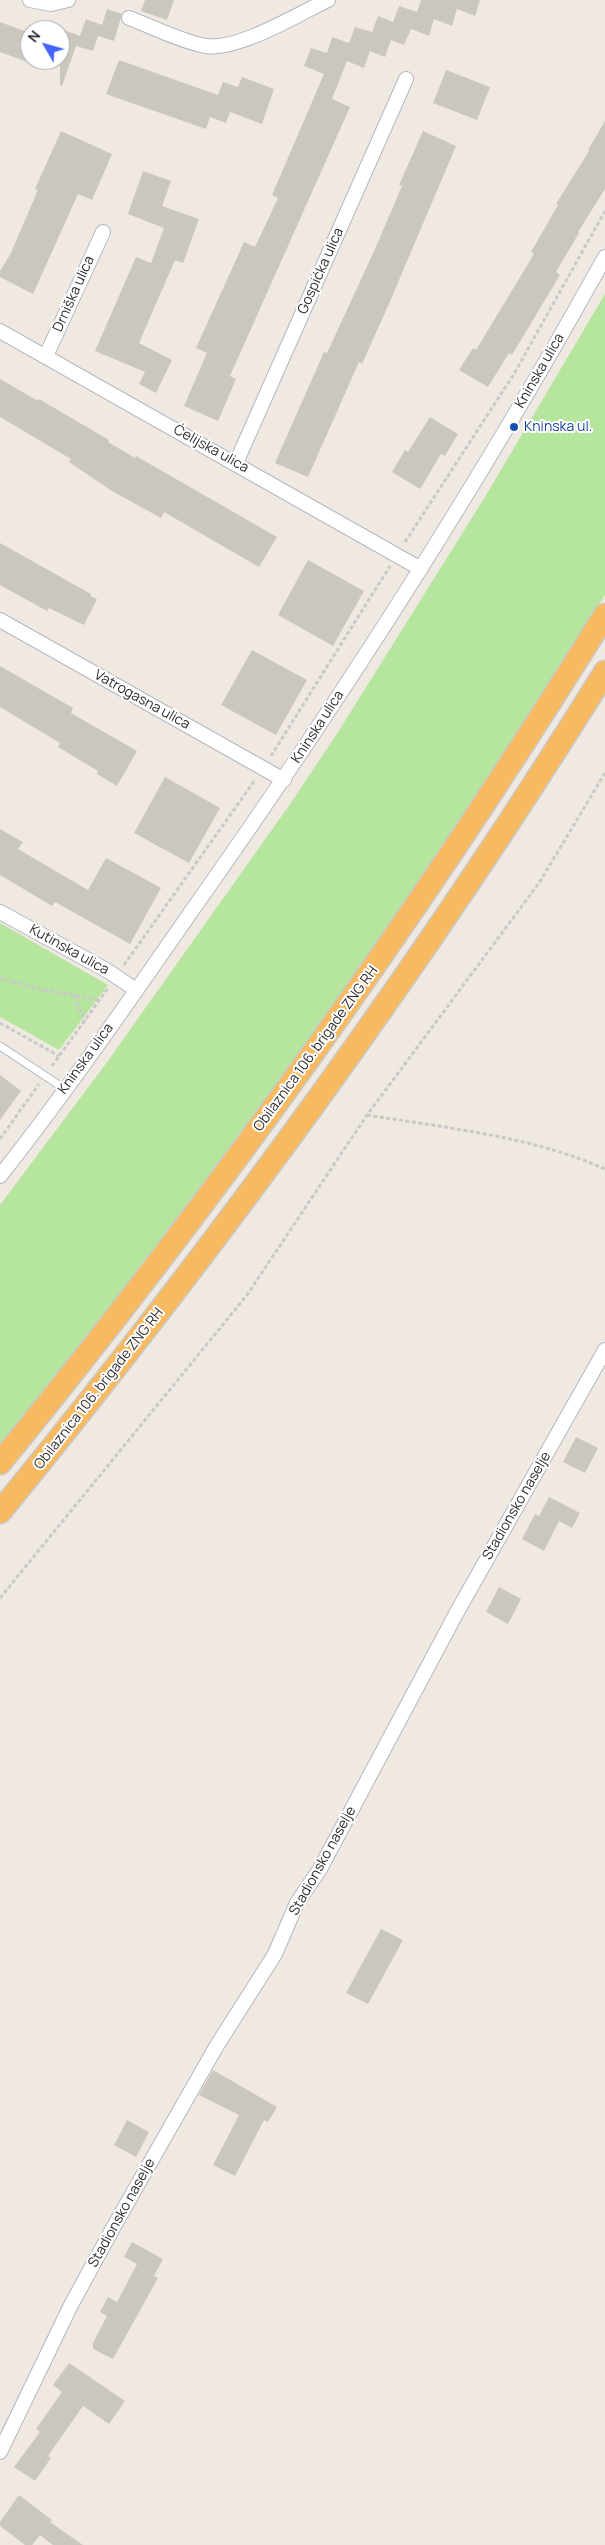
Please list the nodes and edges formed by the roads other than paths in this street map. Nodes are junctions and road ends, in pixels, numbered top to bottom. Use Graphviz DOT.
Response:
graph roads {
  1 [pos="30,0"];
  2 [pos="68,0"];
  3 [pos="328,0"];
  4 [pos="129,18"];
  5 [pos="406,79"];
  6 [pos="103,232"];
  7 [pos="605,257"];
  8 [pos="0,331"];
  9 [pos="46,356"];
  10 [pos="236,463"];
  11 [pos="421,569"];
  12 [pos="605,615"];
  13 [pos="0,620"];
  14 [pos="605,672"];
  15 [pos="284,780"];
  16 [pos="0,912"];
  17 [pos="136,990"];
  18 [pos="0,1046"];
  19 [pos="65,1089"];
  20 [pos="2,1169"];
  21 [pos="605,1350"];
  22 [pos="0,1463"];
  23 [pos="0,1512"];
  24 [pos="0,2452"];
  1 -- 2 [label="street"];
  3 -- 4 [label="street"];
  5 -- 10 [label="street, Gospićka ulica"];
  6 -- 9 [label="street, Drniška ulica"];
  7 -- 11 [label="street, Kninska ulica"];
  8 -- 9 [label="street, Ćelijska ulica"];
  9 -- 10 [label="street, Ćelijska ulica"];
  10 -- 11 [label="street, Ćelijska ulica"];
  11 -- 15 [label="street, Kninska ulica"];
  12 -- 22 [label="highway, Obilaznica 106. brigade ZNG RH"];
  13 -- 15 [label="street, Vatrogasna ulica"];
  14 -- 23 [label="highway, Obilaznica 106. brigade ZNG RH"];
  15 -- 17 [label="street, Kninska ulica"];
  16 -- 17 [label="street, Kutinska ulica"];
  17 -- 19 [label="street, Kninska ulica"];
  18 -- 19 [label="lane"];
  19 -- 20 [label="street, Kninska ulica"];
  21 -- 24 [label="street, Stadionsko naselje"];
}
